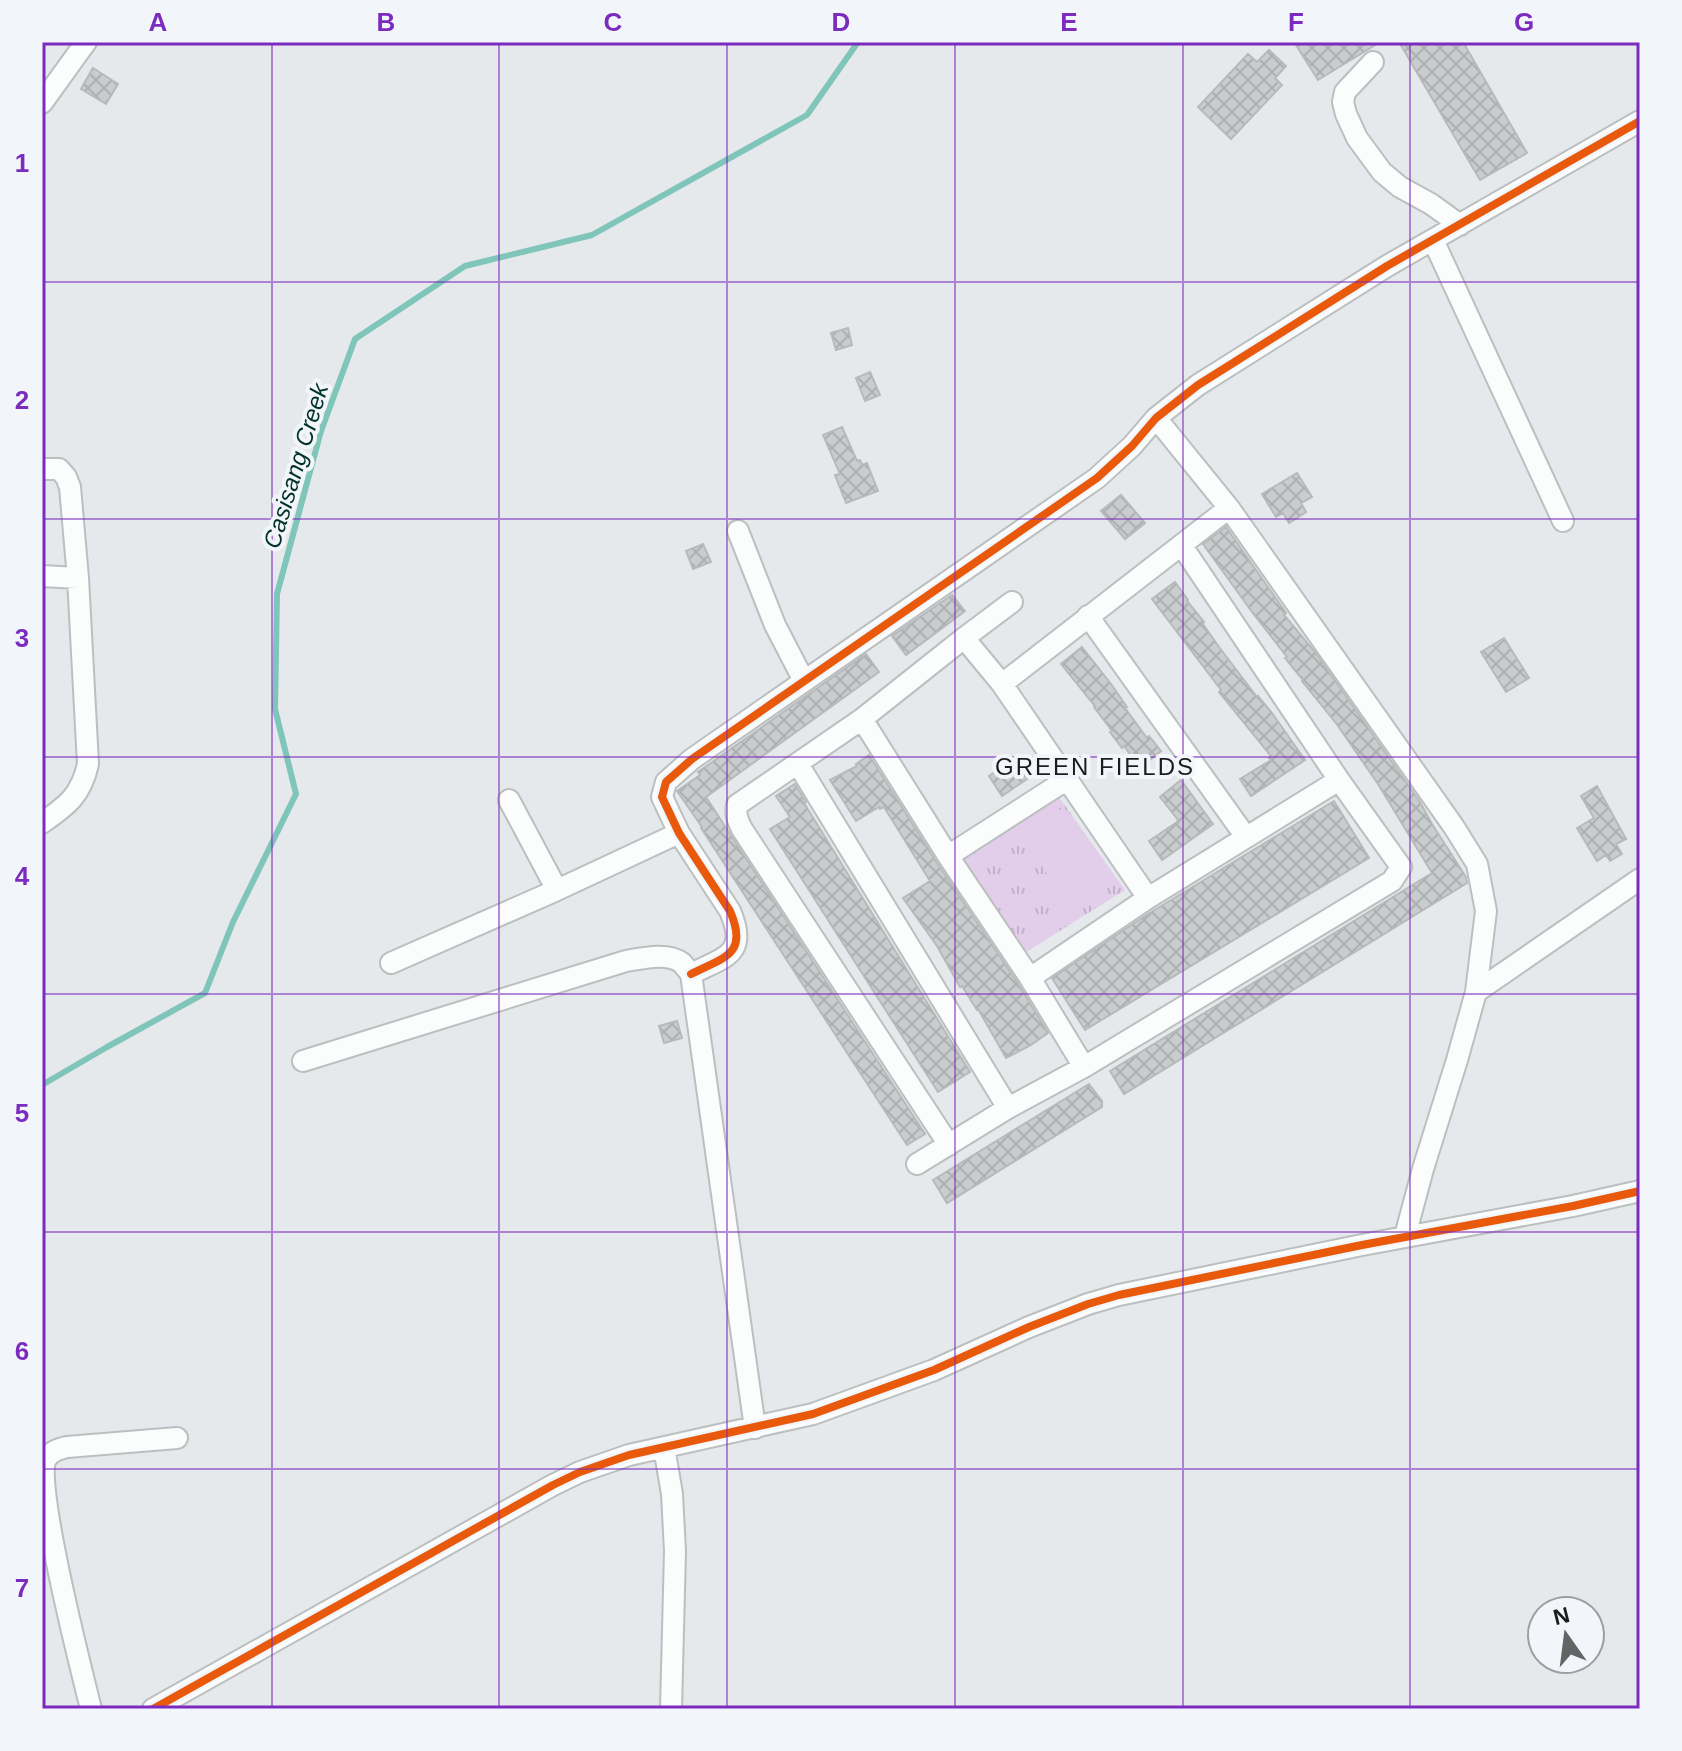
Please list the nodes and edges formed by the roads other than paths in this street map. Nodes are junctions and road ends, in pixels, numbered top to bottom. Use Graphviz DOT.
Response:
graph roads {
  1 [pos="86,42"];
  2 [pos="1373,62"];
  3 [pos="42,103"];
  4 [pos="1640,121"];
  5 [pos="1460,225"];
  6 [pos="1433,240"];
  7 [pos="1156,418"];
  8 [pos="42,469"];
  9 [pos="1229,508"];
  10 [pos="1563,521"];
  11 [pos="738,531"];
  12 [pos="1182,546"];
  13 [pos="42,576"];
  14 [pos="78,578"];
  15 [pos="1012,602"];
  16 [pos="1088,616"];
  17 [pos="964,638"];
  18 [pos="804,681"];
  19 [pos="1002,684"];
  20 [pos="862,719"];
  21 [pos="798,764"];
  22 [pos="1066,780"];
  23 [pos="1339,780"];
  24 [pos="509,800"];
  25 [pos="42,823"];
  26 [pos="679,833"];
  27 [pos="1246,837"];
  28 [pos="948,856"];
  29 [pos="1640,879"];
  30 [pos="557,890"];
  31 [pos="1148,898"];
  32 [pos="391,963"];
  33 [pos="691,974"];
  34 [pos="1030,978"];
  35 [pos="1476,992"];
  36 [pos="303,1061"];
  37 [pos="1084,1067"];
  38 [pos="1008,1108"];
  39 [pos="949,1145"];
  40 [pos="917,1164"];
  41 [pos="1640,1191"];
  42 [pos="1405,1236"];
  43 [pos="755,1428"];
  44 [pos="177,1438"];
  45 [pos="664,1447"];
  46 [pos="185,1700"];
  47 [pos="91,1709"];
  48 [pos="153,1709"];
  49 [pos="671,1709"];
  1 -- 3 [label="street"];
  2 -- 5 [label="street"];
  4 -- 5 [label="street"];
  5 -- 6 [label="street"];
  6 -- 7 [label="street"];
  6 -- 10 [label="street"];
  7 -- 9 [label="street"];
  7 -- 18 [label="street"];
  8 -- 14 [label="street"];
  9 -- 12 [label="street"];
  9 -- 35 [label="street"];
  11 -- 18 [label="street"];
  12 -- 16 [label="street"];
  12 -- 23 [label="street"];
  13 -- 14 [label="street"];
  14 -- 25 [label="street"];
  15 -- 17 [label="street"];
  16 -- 19 [label="street"];
  16 -- 27 [label="street"];
  17 -- 19 [label="street"];
  17 -- 20 [label="street"];
  18 -- 26 [label="street"];
  19 -- 22 [label="street"];
  20 -- 21 [label="street"];
  20 -- 28 [label="street"];
  21 -- 38 [label="street"];
  21 -- 39 [label="street"];
  22 -- 28 [label="street"];
  22 -- 31 [label="street"];
  23 -- 27 [label="street"];
  23 -- 37 [label="street"];
  24 -- 30 [label="street"];
  26 -- 30 [label="street"];
  26 -- 33 [label="street"];
  27 -- 31 [label="street"];
  28 -- 34 [label="street"];
  29 -- 35 [label="street"];
  30 -- 32 [label="street"];
  31 -- 34 [label="street"];
  33 -- 36 [label="street"];
  33 -- 43 [label="street"];
  34 -- 37 [label="street"];
  35 -- 42 [label="street"];
  37 -- 38 [label="street"];
  38 -- 39 [label="street"];
  39 -- 40 [label="street"];
  41 -- 42 [label="street"];
  42 -- 43 [label="street"];
  43 -- 45 [label="street"];
  44 -- 47 [label="street"];
  45 -- 46 [label="street"];
  45 -- 49 [label="street"];
  46 -- 48 [label="street"];
}
